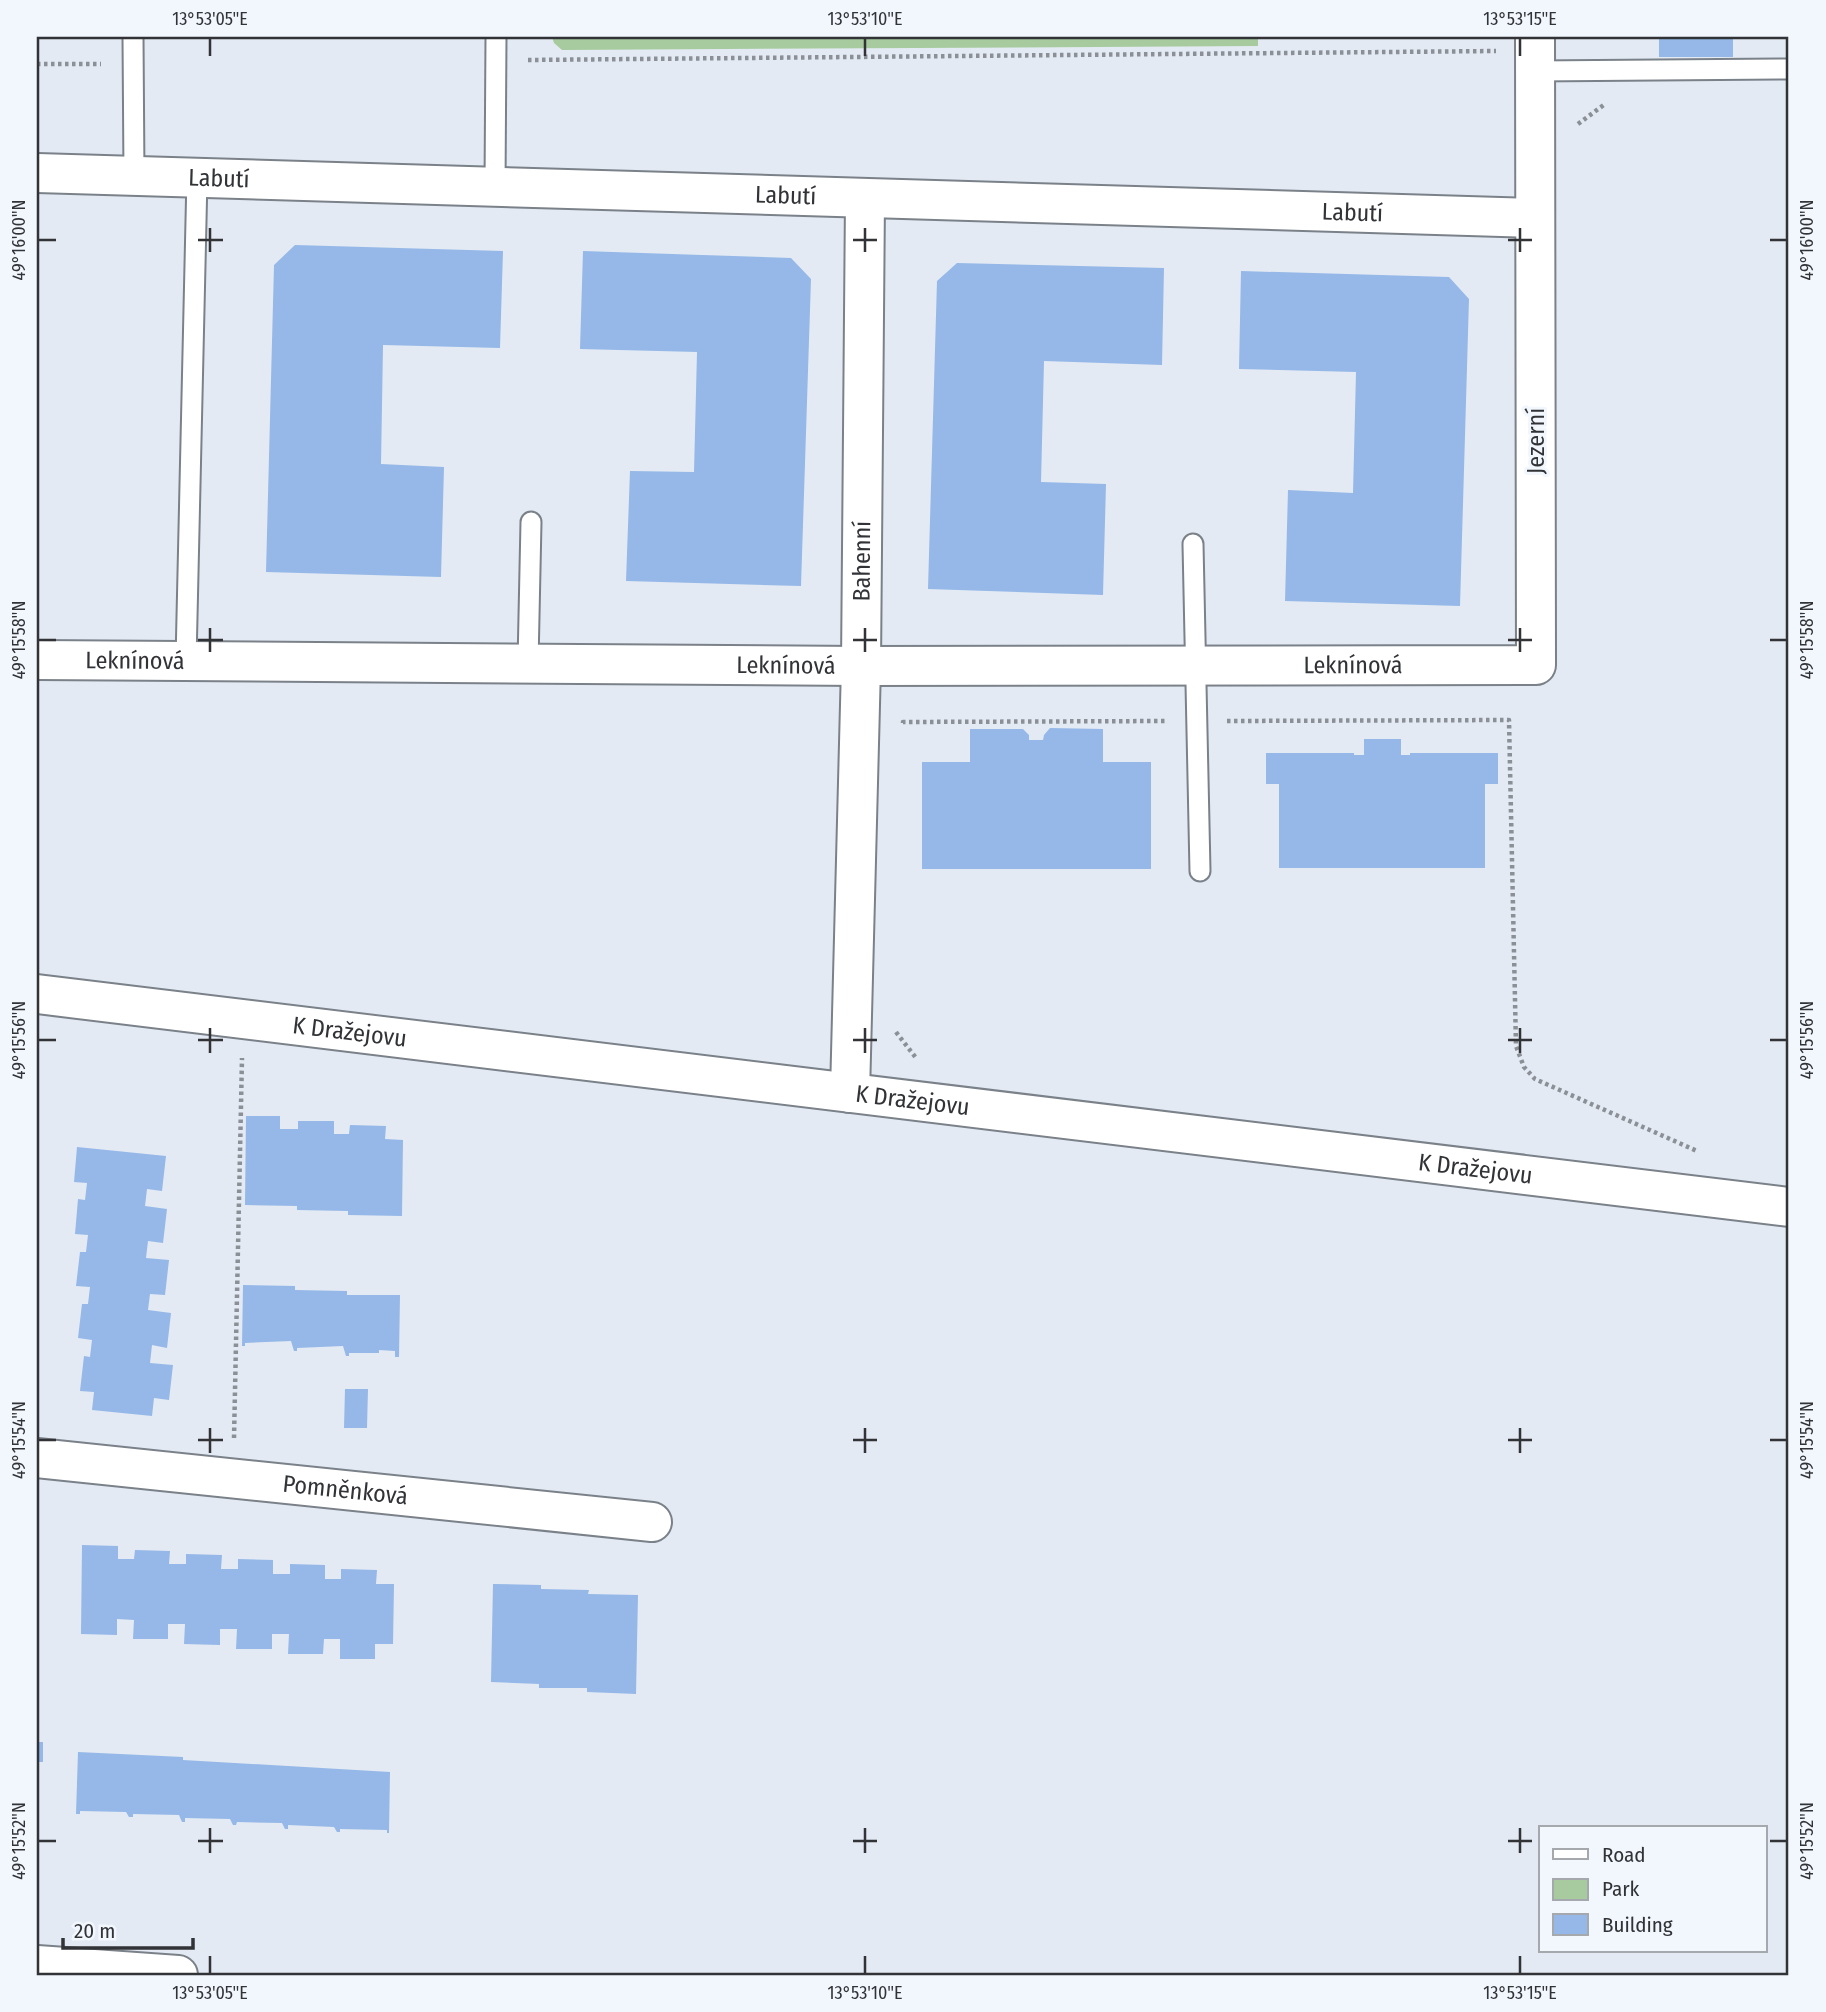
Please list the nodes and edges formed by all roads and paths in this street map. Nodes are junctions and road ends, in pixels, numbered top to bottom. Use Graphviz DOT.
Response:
graph roads {
  1 [pos="133,37"];
  2 [pos="496,37"];
  3 [pos="1535,53"];
  4 [pos="496,60"];
  5 [pos="37,64"];
  6 [pos="134,64"];
  7 [pos="1789,69"];
  8 [pos="1651,71"];
  9 [pos="1535,155"];
  10 [pos="37,173"];
  11 [pos="134,176"];
  12 [pos="197,177"];
  13 [pos="495,186"];
  14 [pos="865,198"];
  15 [pos="1535,218"];
  16 [pos="531,522"];
  17 [pos="1193,544"];
  18 [pos="37,660"];
  19 [pos="186,661"];
  20 [pos="528,663"];
  21 [pos="1195,665"];
  22 [pos="1536,665"];
  23 [pos="861,666"];
  24 [pos="1179,721"];
  25 [pos="1220,721"];
  26 [pos="899,734"];
  27 [pos="1200,872"];
  28 [pos="37,994"];
  29 [pos="242,1019"];
  30 [pos="894,1023"];
  31 [pos="920,1062"];
  32 [pos="850,1093"];
  33 [pos="1700,1153"];
  34 [pos="1789,1207"];
  35 [pos="37,1458"];
  36 [pos="233,1479"];
  37 [pos="653,1522"];
  38 [pos="37,1965"];
  39 [pos="178,1975"];
  1 -- 6 [label="lane"];
  2 -- 4 [label="lane"];
  3 -- 4 [label="path"];
  3 -- 8 [label="lane"];
  3 -- 9 [label="street, Jezerní"];
  4 -- 13 [label="lane"];
  5 -- 6 [label="path"];
  6 -- 11 [label="lane"];
  7 -- 8 [label="lane"];
  8 -- 9 [label="path"];
  9 -- 15 [label="street, Jezerní"];
  10 -- 11 [label="street, Labutí"];
  11 -- 12 [label="street, Labutí"];
  12 -- 13 [label="street, Labutí"];
  12 -- 19 [label="lane"];
  13 -- 14 [label="street, Labutí"];
  14 -- 15 [label="street, Labutí"];
  14 -- 23 [label="street, Bahenní"];
  15 -- 22 [label="street, Jezerní"];
  16 -- 20 [label="lane"];
  17 -- 21 [label="lane"];
  18 -- 19 [label="street, Leknínová"];
  19 -- 20 [label="street, Leknínová"];
  20 -- 23 [label="street, Leknínová"];
  21 -- 22 [label="street, Leknínová"];
  21 -- 23 [label="street, Leknínová"];
  21 -- 27 [label="lane"];
  23 -- 32 [label="street, Bahenní"];
  24 -- 26 [label="path"];
  25 -- 33 [label="path"];
  28 -- 29 [label="street, K Dražejovu"];
  29 -- 32 [label="street, K Dražejovu"];
  29 -- 36 [label="path"];
  30 -- 31 [label="path"];
  32 -- 34 [label="street, K Dražejovu"];
  35 -- 36 [label="street, Pomněnková"];
  36 -- 37 [label="street, Pomněnková"];
  38 -- 39 [label="street"];
}
